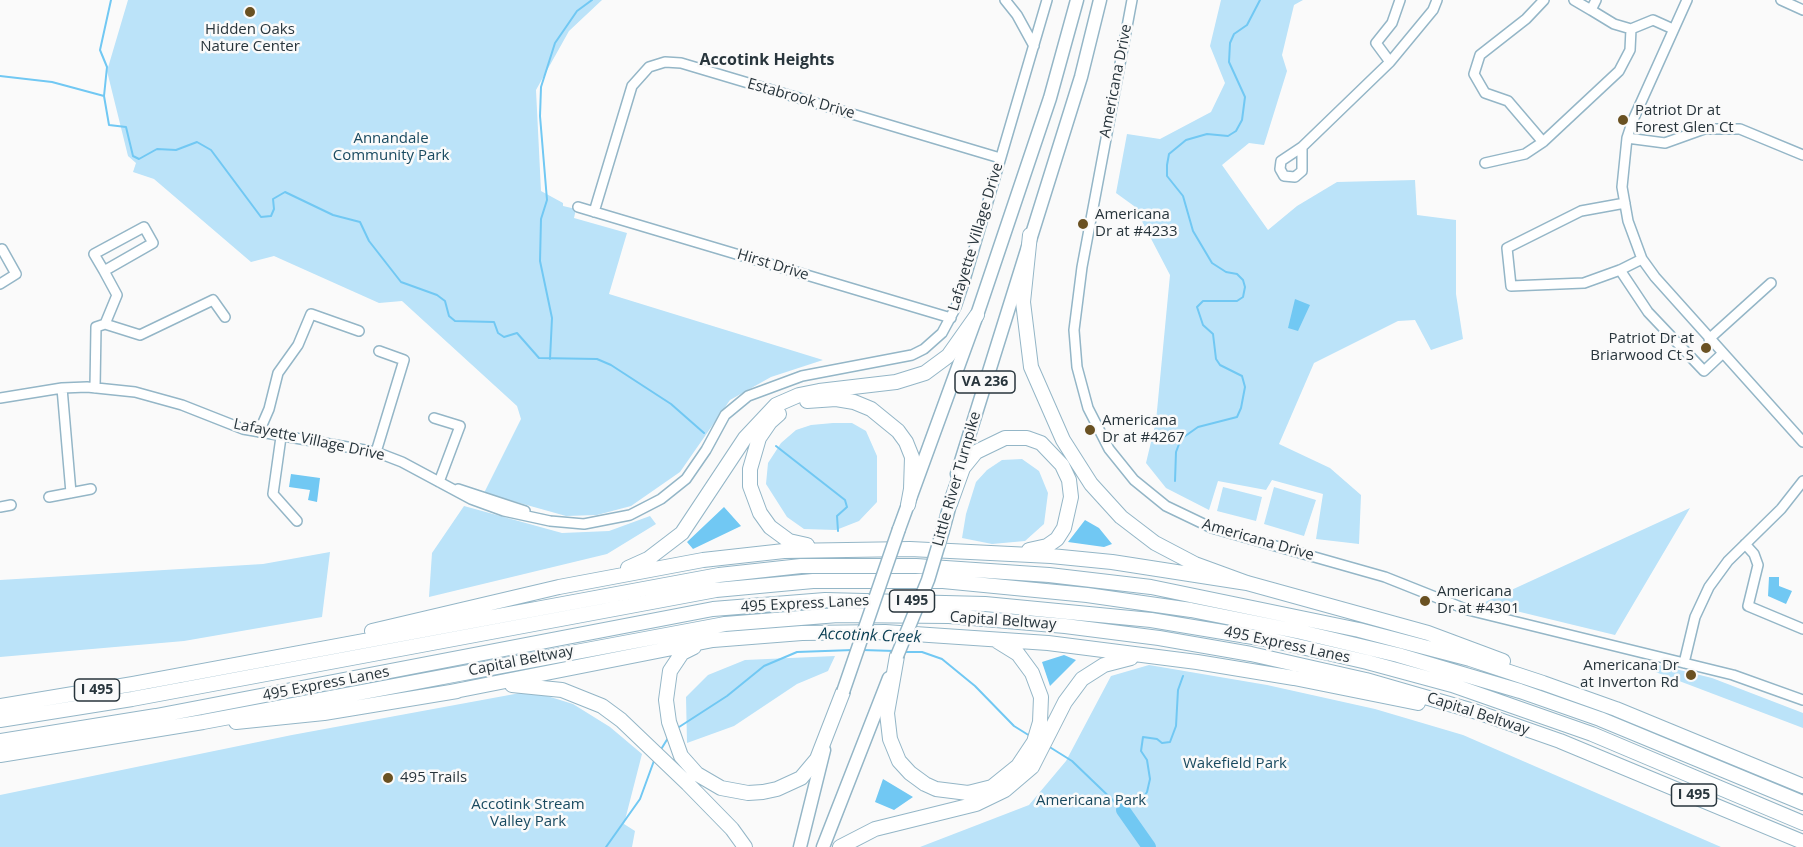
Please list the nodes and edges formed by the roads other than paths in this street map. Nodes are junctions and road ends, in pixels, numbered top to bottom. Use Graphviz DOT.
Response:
graph roads {
  1 [pos="1005,0"];
  2 [pos="1047,0"];
  3 [pos="1077,0"];
  4 [pos="1100,0"];
  5 [pos="1132,0"];
  6 [pos="1400,0"];
  7 [pos="1437,0"];
  8 [pos="1544,0"];
  9 [pos="1574,0"];
  10 [pos="1596,0"];
  11 [pos="1687,0"];
  12 [pos="1781,0"];
  13 [pos="1591,10"];
  14 [pos="1803,10"];
  15 [pos="1630,29"];
  16 [pos="1673,29"];
  17 [pos="1034,46"];
  18 [pos="1390,62"];
  19 [pos="1627,138"];
  20 [pos="1543,142"];
  21 [pos="1302,147"];
  22 [pos="1803,155"];
  23 [pos="1000,158"];
  24 [pos="1485,163"];
  25 [pos="1624,203"];
  26 [pos="578,207"];
  27 [pos="594,212"];
  28 [pos="1030,235"];
  29 [pos="2,249"];
  30 [pos="1642,259"];
  31 [pos="1620,270"];
  32 [pos="104,271"];
  33 [pos="1771,283"];
  34 [pos="0,284"];
  35 [pos="977,315"];
  36 [pos="225,317"];
  37 [pos="951,318"];
  38 [pos="105,324"];
  39 [pos="359,331"];
  40 [pos="1709,339"];
  41 [pos="379,351"];
  42 [pos="1722,354"];
  43 [pos="62,388"];
  44 [pos="95,388"];
  45 [pos="0,397"];
  46 [pos="434,418"];
  47 [pos="259,432"];
  48 [pos="281,437"];
  49 [pos="1803,442"];
  50 [pos="376,452"];
  51 [pos="1803,481"];
  52 [pos="439,482"];
  53 [pos="91,489"];
  54 [pos="71,493"];
  55 [pos="48,497"];
  56 [pos="950,504"];
  57 [pos="11,505"];
  58 [pos="908,505"];
  59 [pos="0,507"];
  60 [pos="297,521"];
  61 [pos="1745,544"];
  62 [pos="842,549"];
  63 [pos="997,553"];
  64 [pos="1247,583"];
  65 [pos="577,584"];
  66 [pos="1803,628"];
  67 [pos="972,636"];
  68 [pos="734,638"];
  69 [pos="349,643"];
  70 [pos="897,656"];
  71 [pos="1197,662"];
  72 [pos="1683,663"];
  73 [pos="450,692"];
  74 [pos="843,692"];
  75 [pos="887,692"];
  76 [pos="1803,700"];
  77 [pos="0,706"];
  78 [pos="1616,709"];
  79 [pos="0,720"];
  80 [pos="203,722"];
  81 [pos="1514,725"];
  82 [pos="0,741"];
  83 [pos="0,755"];
  84 [pos="1022,770"];
  85 [pos="693,779"];
  86 [pos="1803,786"];
  87 [pos="1803,803"];
  88 [pos="1803,823"];
  89 [pos="1803,842"];
  90 [pos="745,847"];
  91 [pos="800,847"];
  92 [pos="823,847"];
  93 [pos="840,847"];
  1 -- 17 [label="street"];
  2 -- 17 [label="street, Lafayette Village Drive"];
  3 -- 35 [label="main road, VA 236"];
  4 -- 28 [label="main road, Little River Turnpike / VA 236"];
  5 -- 72 [label="street, Americana Drive"];
  6 -- 18 [label="street"];
  7 -- 18 [label="street"];
  8 -- 20 [label="street"];
  9 -- 13 [label="street"];
  10 -- 13 [label="street"];
  11 -- 16 [label="street"];
  12 -- 14 [label="street"];
  13 -- 15 [label="street"];
  15 -- 16 [label="street"];
  15 -- 20 [label="street"];
  16 -- 19 [label="street"];
  17 -- 23 [label="street, Lafayette Village Drive"];
  18 -- 21 [label="street"];
  19 -- 22 [label="street"];
  19 -- 25 [label="street"];
  20 -- 24 [label="street"];
  23 -- 27 [label="street, Estabrook Drive"];
  23 -- 37 [label="street, Lafayette Village Drive"];
  25 -- 30 [label="street"];
  25 -- 31 [label="street"];
  26 -- 27 [label="street, Hirst Drive"];
  27 -- 37 [label="street, Hirst Drive"];
  28 -- 56 [label="main road, Little River Turnpike / VA 236"];
  28 -- 64 [label="highway"];
  29 -- 34 [label="street"];
  30 -- 31 [label="street"];
  30 -- 40 [label="street"];
  31 -- 42 [label="street"];
  32 -- 32 [label="street"];
  32 -- 38 [label="street"];
  33 -- 40 [label="street"];
  35 -- 58 [label="main road, VA 236"];
  35 -- 65 [label="highway"];
  36 -- 38 [label="street"];
  37 -- 52 [label="street, Lafayette Village Drive"];
  38 -- 44 [label="street"];
  39 -- 47 [label="street"];
  40 -- 42 [label="street"];
  41 -- 50 [label="street"];
  42 -- 49 [label="street"];
  43 -- 44 [label="street, Lafayette Village Drive"];
  43 -- 45 [label="street, Lafayette Village Drive"];
  43 -- 54 [label="street"];
  44 -- 47 [label="street, Lafayette Village Drive"];
  46 -- 52 [label="street"];
  47 -- 48 [label="street, Lafayette Village Drive"];
  48 -- 50 [label="street, Lafayette Village Drive"];
  48 -- 60 [label="street"];
  50 -- 52 [label="street, Lafayette Village Drive"];
  51 -- 61 [label="street"];
  53 -- 54 [label="street"];
  54 -- 55 [label="street"];
  56 -- 63 [label="highway"];
  56 -- 70 [label="main road, Little River Turnpike / VA 236, bridge"];
  57 -- 59 [label="street"];
  58 -- 62 [label="highway"];
  58 -- 74 [label="main road, VA 236, bridge"];
  61 -- 66 [label="street"];
  61 -- 72 [label="street"];
  62 -- 63 [label="highway"];
  62 -- 65 [label="highway"];
  63 -- 64 [label="highway"];
  64 -- 78 [label="highway"];
  65 -- 69 [label="highway"];
  67 -- 68 [label="highway"];
  67 -- 71 [label="highway"];
  67 -- 84 [label="highway"];
  68 -- 73 [label="highway"];
  68 -- 85 [label="highway"];
  69 -- 77 [label="highway, I 495"];
  69 -- 78 [label="highway, I 495"];
  70 -- 75 [label="highway"];
  71 -- 81 [label="highway"];
  71 -- 84 [label="highway"];
  72 -- 76 [label="street, Americana Drive"];
  73 -- 80 [label="highway"];
  73 -- 85 [label="highway"];
  74 -- 85 [label="highway"];
  74 -- 91 [label="main road, VA 236"];
  75 -- 84 [label="highway"];
  75 -- 92 [label="main road"];
  78 -- 86 [label="highway, I 495"];
  79 -- 87 [label="highway, 495 Express Lanes / I 495"];
  80 -- 81 [label="highway, Capital Beltway / I 495"];
  80 -- 83 [label="highway, Capital Beltway / I 495"];
  81 -- 89 [label="highway, Capital Beltway / I 495"];
  82 -- 88 [label="highway, 495 Express Lanes / I 495"];
  84 -- 93 [label="highway"];
  85 -- 90 [label="highway"];
}
